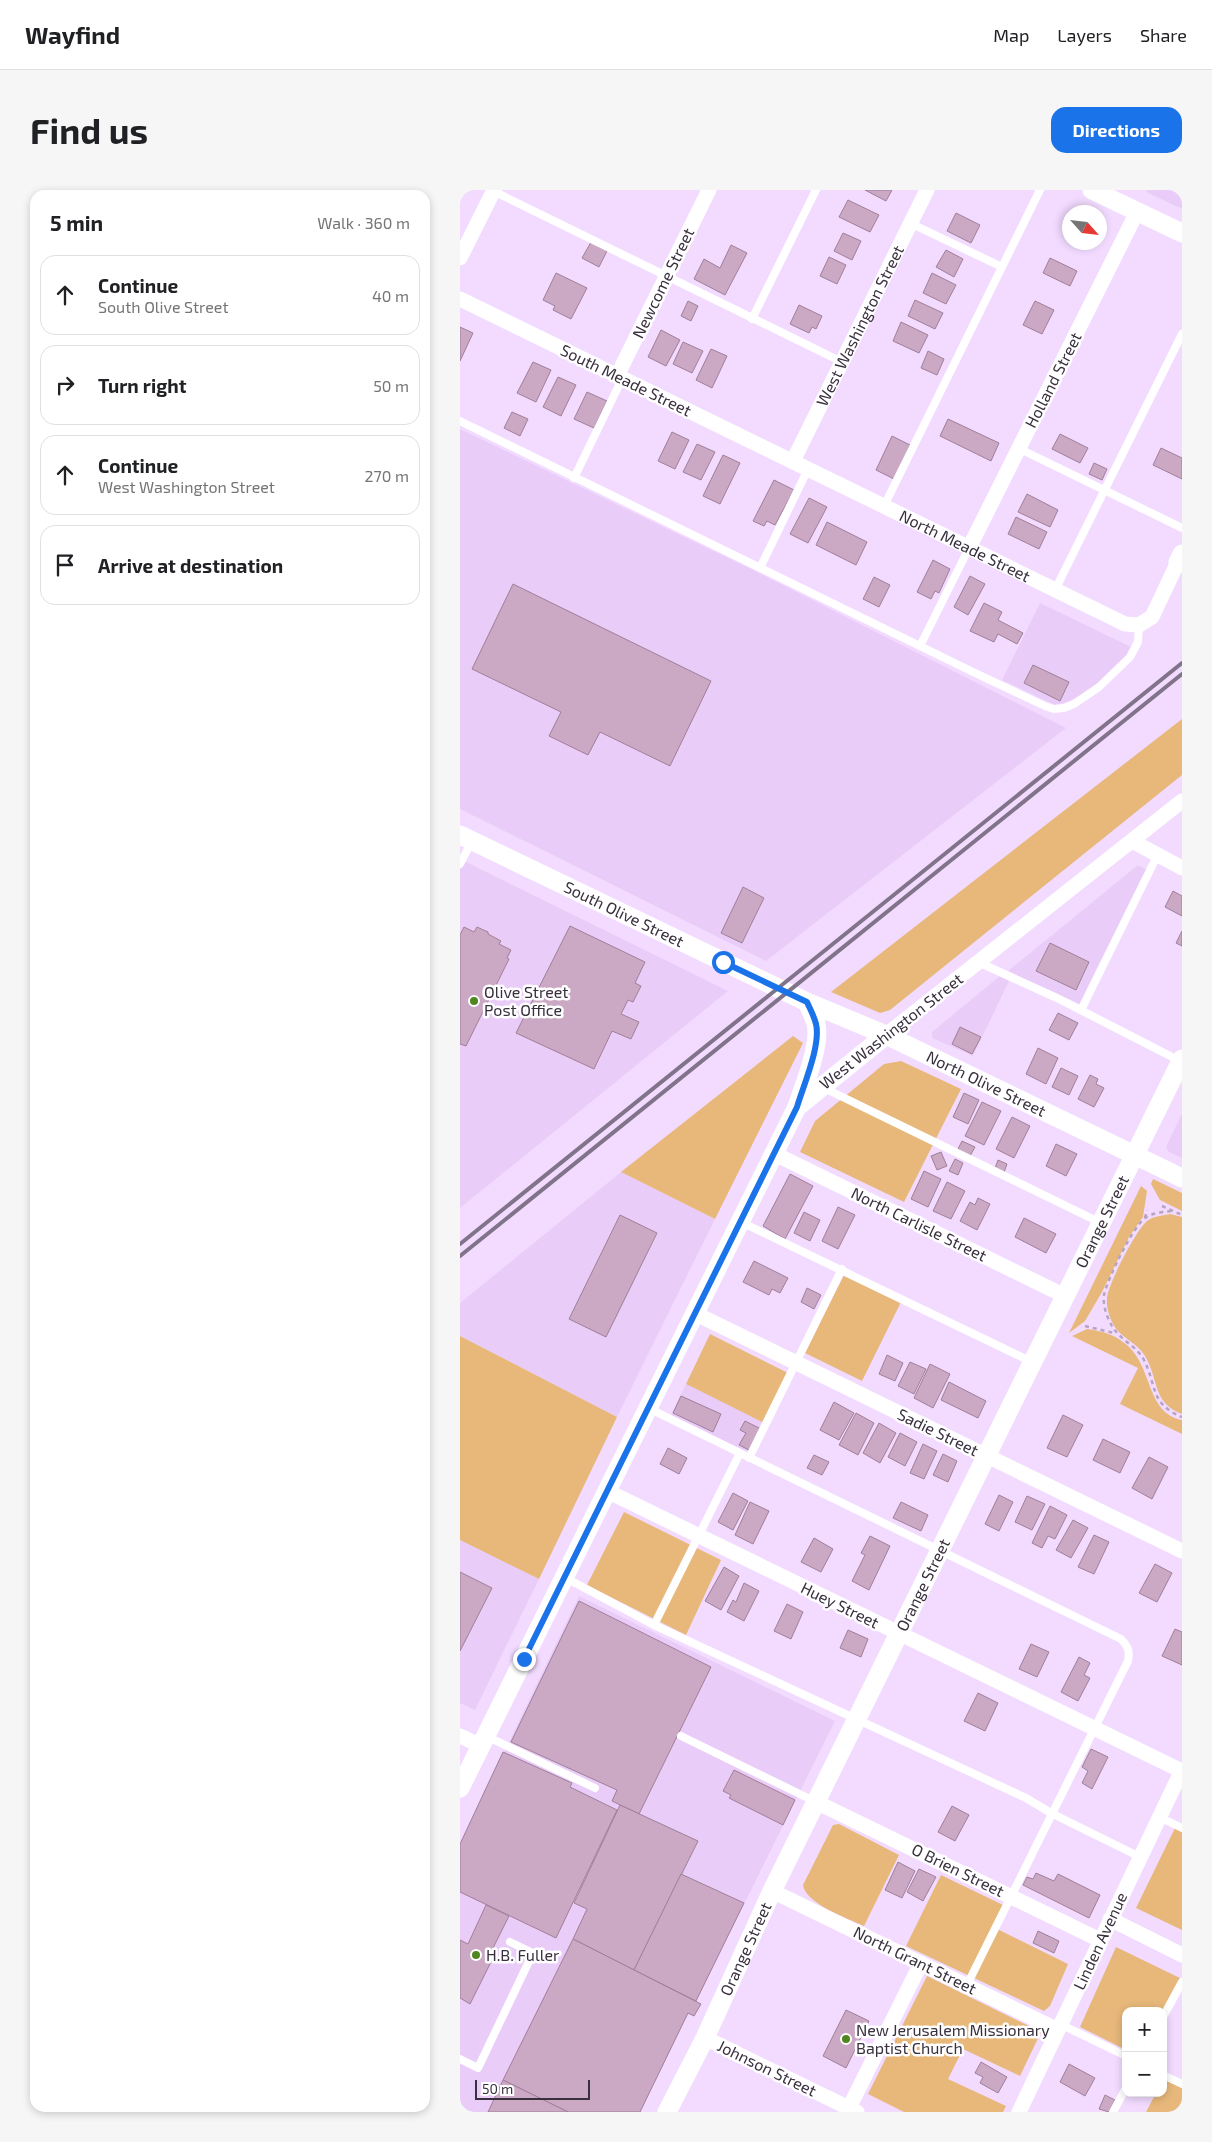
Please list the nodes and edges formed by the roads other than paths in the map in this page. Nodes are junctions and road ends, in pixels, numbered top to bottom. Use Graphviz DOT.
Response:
graph roads {
  1 [pos="493,190"];
  2 [pos="709,190"];
  3 [pos="816,190"];
  4 [pos="927,190"];
  5 [pos="1040,190"];
  6 [pos="1092,190"];
  7 [pos="1137,212"];
  8 [pos="910,223"];
  9 [pos="1182,234"];
  10 [pos="460,258"];
  11 [pos="1002,267"];
  12 [pos="667,276"];
  13 [pos="460,300"];
  14 [pos="752,319"];
  15 [pos="1182,334"];
  16 [pos="842,362"];
  17 [pos="620,377"];
  18 [pos="460,421"];
  19 [pos="1018,448"];
  20 [pos="793,462"];
  21 [pos="808,469"];
  22 [pos="574,478"];
  23 [pos="1104,490"];
  24 [pos="884,506"];
  25 [pos="1182,528"];
  26 [pos="969,548"];
  27 [pos="1181,560"];
  28 [pos="760,568"];
  29 [pos="1055,590"];
  30 [pos="1139,625"];
  31 [pos="920,646"];
  32 [pos="1182,801"];
  33 [pos="466,838"];
  34 [pos="1132,841"];
  35 [pos="1157,856"];
  36 [pos="460,864"];
  37 [pos="1182,868"];
  38 [pos="978,962"];
  39 [pos="788,993"];
  40 [pos="807,1002"];
  41 [pos="1081,1010"];
  42 [pos="886,1035"];
  43 [pos="1181,1060"];
  44 [pos="813,1082"];
  45 [pos="773,1153"];
  46 [pos="1134,1155"];
  47 [pos="1182,1178"];
  48 [pos="740,1222"];
  49 [pos="1101,1223"];
  50 [pos="842,1269"];
  51 [pos="1065,1296"];
  52 [pos="694,1313"];
  53 [pos="1032,1362"];
  54 [pos="796,1363"];
  55 [pos="648,1408"];
  56 [pos="740,1453"];
  57 [pos="987,1455"];
  58 [pos="749,1458"];
  59 [pos="607,1491"];
  60 [pos="699,1536"];
  61 [pos="1182,1551"];
  62 [pos="939,1552"];
  63 [pos="564,1577"];
  64 [pos="654,1625"];
  65 [pos="899,1633"];
  66 [pos="856,1721"];
  67 [pos="1094,1729"];
  68 [pos="460,1736"];
  69 [pos="681,1736"];
  70 [pos="483,1741"];
  71 [pos="1182,1771"];
  72 [pos="460,1788"];
  73 [pos="595,1788"];
  74 [pos="816,1802"];
  75 [pos="1051,1814"];
  76 [pos="1159,1817"];
  77 [pos="1182,1828"];
  78 [pos="1140,1857"];
  79 [pos="772,1891"];
  80 [pos="1011,1896"];
  81 [pos="1110,1919"];
  82 [pos="1100,1940"];
  83 [pos="510,1942"];
  84 [pos="1182,1955"];
  85 [pos="922,1963"];
  86 [pos="1182,1982"];
  87 [pos="967,1986"];
  88 [pos="1167,2010"];
  89 [pos="1059,2027"];
  90 [pos="705,2038"];
  91 [pos="1122,2054"];
  92 [pos="460,2060"];
  93 [pos="1167,2077"];
  94 [pos="1182,2084"];
  95 [pos="1122,2096"];
  96 [pos="851,2111"];
  97 [pos="667,2112"];
  98 [pos="1019,2112"];
  99 [pos="1114,2112"];
  1 -- 10 [label="street"];
  1 -- 12 [label="lane"];
  2 -- 12 [label="street, Newcome Street"];
  3 -- 14 [label="lane"];
  4 -- 8 [label="street, West Washington Street"];
  5 -- 11 [label="lane"];
  6 -- 7 [label="street"];
  7 -- 9 [label="street"];
  7 -- 19 [label="street, Holland Street"];
  8 -- 11 [label="lane"];
  8 -- 16 [label="street, West Washington Street"];
  11 -- 24 [label="lane"];
  12 -- 14 [label="lane"];
  12 -- 17 [label="street, Newcome Street"];
  13 -- 17 [label="street, South Meade Street"];
  14 -- 16 [label="lane"];
  15 -- 23 [label="lane"];
  16 -- 20 [label="street, West Washington Street"];
  17 -- 20 [label="street, South Meade Street"];
  17 -- 22 [label="lane"];
  18 -- 22 [label="lane"];
  19 -- 23 [label="lane"];
  19 -- 26 [label="street, Holland Street"];
  20 -- 21 [label="street, North Meade Street"];
  21 -- 24 [label="street, North Meade Street"];
  21 -- 28 [label="lane"];
  22 -- 28 [label="lane"];
  23 -- 25 [label="lane"];
  23 -- 29 [label="lane"];
  24 -- 26 [label="street, North Meade Street"];
  26 -- 29 [label="street, North Meade Street"];
  26 -- 31 [label="lane"];
  27 -- 30 [label="street"];
  28 -- 31 [label="lane"];
  29 -- 30 [label="street, North Meade Street"];
  30 -- 31 [label="lane"];
  32 -- 34 [label="street, West Washington Street"];
  33 -- 36 [label="lane"];
  33 -- 39 [label="street, South Olive Street"];
  34 -- 35 [label="street"];
  34 -- 38 [label="street, West Washington Street"];
  35 -- 37 [label="street"];
  35 -- 41 [label="lane"];
  38 -- 41 [label="lane"];
  38 -- 42 [label="street, West Washington Street"];
  39 -- 40 [label="street, North Olive Street"];
  40 -- 42 [label="street, North Olive Street"];
  40 -- 44 [label="street"];
  41 -- 43 [label="lane"];
  42 -- 44 [label="street, West Washington Street"];
  42 -- 46 [label="street, North Olive Street"];
  43 -- 46 [label="street, Orange Street"];
  44 -- 45 [label="street"];
  44 -- 49 [label="lane"];
  45 -- 48 [label="street"];
  45 -- 51 [label="street, North Carlisle Street"];
  46 -- 47 [label="street, North Olive Street"];
  46 -- 49 [label="street, Orange Street"];
  48 -- 50 [label="lane"];
  48 -- 52 [label="street"];
  49 -- 51 [label="street, Orange Street"];
  50 -- 53 [label="lane"];
  50 -- 54 [label="lane"];
  51 -- 53 [label="street, Orange Street"];
  52 -- 54 [label="street, Sadie Street"];
  52 -- 55 [label="street"];
  53 -- 57 [label="street, Orange Street"];
  54 -- 57 [label="street, Sadie Street"];
  54 -- 58 [label="lane"];
  55 -- 56 [label="lane"];
  55 -- 59 [label="street"];
  56 -- 58 [label="lane"];
  56 -- 60 [label="lane"];
  57 -- 61 [label="street, Sadie Street"];
  57 -- 62 [label="street, Orange Street"];
  58 -- 62 [label="lane"];
  59 -- 60 [label="street, Huey Street"];
  59 -- 63 [label="street"];
  60 -- 64 [label="lane"];
  60 -- 65 [label="street, Huey Street"];
  62 -- 65 [label="street, Orange Street"];
  62 -- 67 [label="lane"];
  63 -- 64 [label="lane"];
  63 -- 70 [label="street"];
  64 -- 66 [label="lane"];
  65 -- 66 [label="street, Orange Street"];
  65 -- 67 [label="street, Huey Street"];
  66 -- 74 [label="street, Orange Street"];
  66 -- 75 [label="lane"];
  67 -- 71 [label="street, Huey Street"];
  67 -- 75 [label="lane"];
  68 -- 70 [label="street"];
  69 -- 74 [label="lane"];
  70 -- 72 [label="street"];
  70 -- 73 [label="lane"];
  71 -- 76 [label="street, Linden Avenue"];
  74 -- 79 [label="street, Orange Street"];
  74 -- 80 [label="street, O Brien Street"];
  75 -- 78 [label="lane"];
  75 -- 80 [label="lane"];
  76 -- 77 [label="lane"];
  76 -- 78 [label="street, Linden Avenue"];
  78 -- 81 [label="street, Linden Avenue"];
  79 -- 85 [label="street, North Grant Street"];
  79 -- 90 [label="street, Orange Street"];
  80 -- 82 [label="street, O Brien Street"];
  80 -- 87 [label="lane"];
  81 -- 82 [label="street, Linden Avenue"];
  81 -- 84 [label="street"];
  82 -- 89 [label="street, Linden Avenue"];
  83 -- 92 [label="lane"];
  85 -- 87 [label="street, North Grant Street"];
  85 -- 96 [label="street"];
  86 -- 88 [label="lane"];
  87 -- 89 [label="street, North Grant Street"];
  89 -- 91 [label="lane"];
  89 -- 98 [label="street, Linden Avenue"];
  90 -- 96 [label="street, Johnson Street"];
  90 -- 97 [label="street, Orange Street"];
  93 -- 94 [label="lane"];
  95 -- 99 [label="lane"];
}
